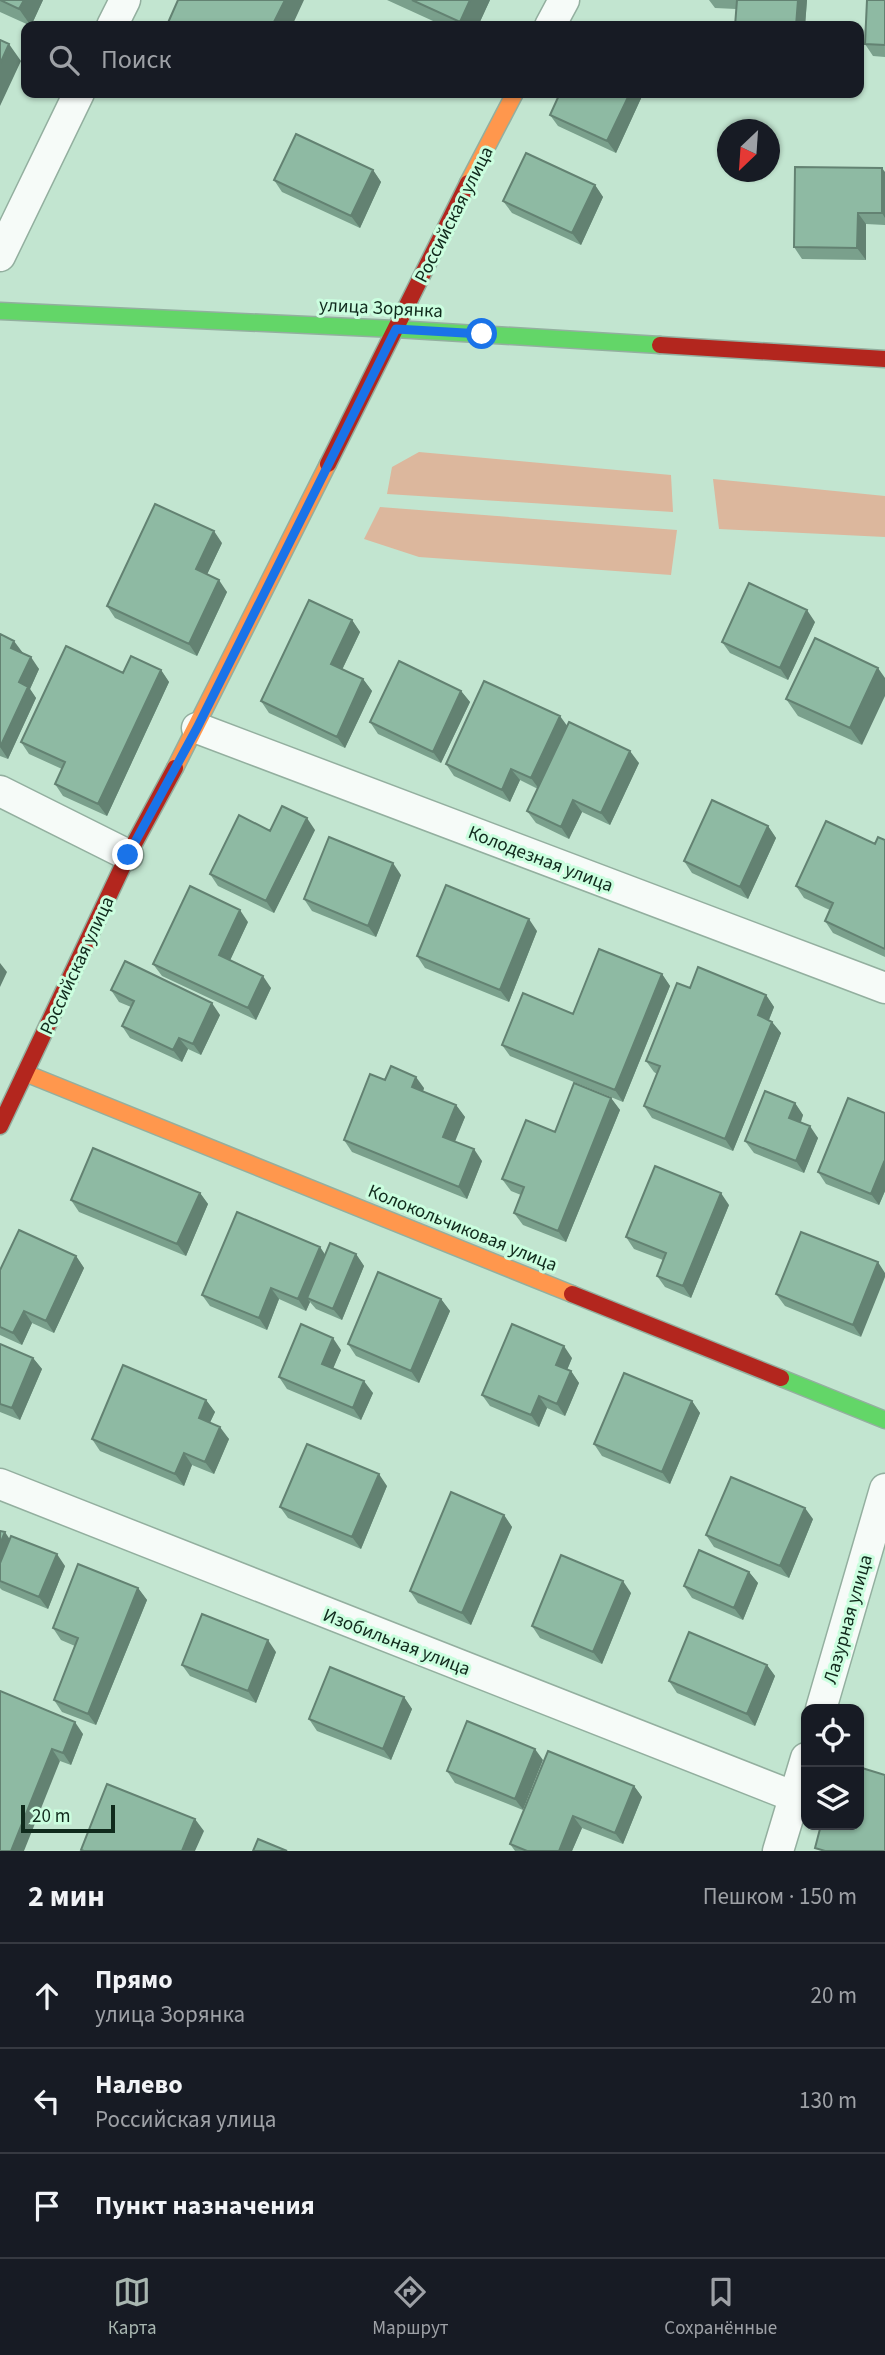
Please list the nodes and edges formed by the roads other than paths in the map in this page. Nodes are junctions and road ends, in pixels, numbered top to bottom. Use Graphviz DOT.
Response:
graph roads {
  1 [pos="125,0"];
  2 [pos="564,0"];
  3 [pos="114,21"];
  4 [pos="553,21"];
  5 [pos="77,98"];
  6 [pos="512,98"];
  7 [pos="0,256"];
  8 [pos="0,311"];
  9 [pos="396,329"];
  10 [pos="885,359"];
  11 [pos="197,728"];
  12 [pos="0,791"];
  13 [pos="128,855"];
  14 [pos="885,988"];
  15 [pos="25,1073"];
  16 [pos="0,1126"];
  17 [pos="885,1420"];
  18 [pos="0,1484"];
  19 [pos="885,1489"];
  20 [pos="822,1704"];
  21 [pos="803,1767"];
  22 [pos="795,1797"];
  23 [pos="778,1851"];
  1 -- 3 [label="street"];
  2 -- 4 [label="street"];
  5 -- 7 [label="street"];
  6 -- 9 [label="street, Российская улица"];
  8 -- 9 [label="street, улица Зорянка"];
  9 -- 10 [label="street, улица Зорянка"];
  9 -- 11 [label="street, Российская улица"];
  11 -- 13 [label="street, Российская улица"];
  11 -- 14 [label="street, Колодезная улица"];
  12 -- 13 [label="street"];
  13 -- 15 [label="street, Российская улица"];
  15 -- 16 [label="street, Российская улица"];
  15 -- 17 [label="street, Колокольчиковая улица"];
  18 -- 22 [label="street, Изобильная улица"];
  19 -- 20 [label="street, Лазурная улица"];
  21 -- 22 [label="street"];
  22 -- 23 [label="street"];
}
